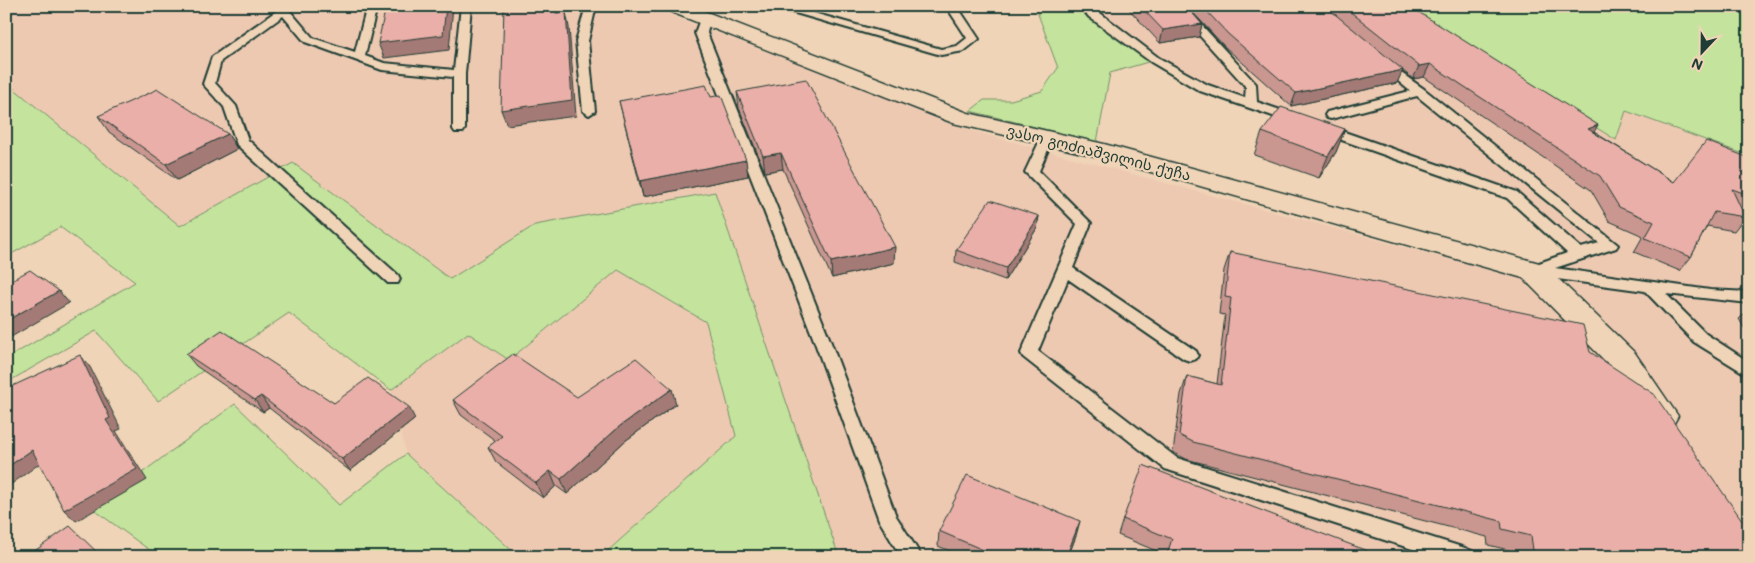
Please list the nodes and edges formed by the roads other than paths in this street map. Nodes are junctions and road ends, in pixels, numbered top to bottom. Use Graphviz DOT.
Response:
graph roads {
  1 [pos="372,6"];
  2 [pos="466,6"];
  3 [pos="591,6"];
  4 [pos="673,6"];
  5 [pos="776,6"];
  6 [pos="952,6"];
  7 [pos="1085,6"];
  8 [pos="1178,6"];
  9 [pos="287,9"];
  10 [pos="705,19"];
  11 [pos="1373,56"];
  12 [pos="358,58"];
  13 [pos="459,74"];
  14 [pos="1420,92"];
  15 [pos="1251,104"];
  16 [pos="589,110"];
  17 [pos="1331,115"];
  18 [pos="459,129"];
  19 [pos="1048,138"];
  20 [pos="1578,254"];
  21 [pos="1064,269"];
  22 [pos="1533,271"];
  23 [pos="393,279"];
  24 [pos="1649,286"];
  25 [pos="1749,298"];
  26 [pos="1190,355"];
  27 [pos="1749,370"];
  28 [pos="1678,440"];
  29 [pos="912,557"];
  30 [pos="1464,557"];
  1 -- 12 [label="lane"];
  2 -- 13 [label="lane"];
  3 -- 16 [label="lane"];
  4 -- 10 [label="street, ვასო გოძიაშვილის ქუჩა"];
  5 -- 6 [label="lane"];
  7 -- 15 [label="lane"];
  8 -- 15 [label="lane"];
  9 -- 12 [label="lane"];
  9 -- 23 [label="lane"];
  10 -- 19 [label="street, ვასო გოძიაშვილის ქუჩა"];
  10 -- 29 [label="lane"];
  11 -- 14 [label="lane"];
  12 -- 13 [label="lane"];
  13 -- 18 [label="lane"];
  14 -- 17 [label="lane"];
  14 -- 20 [label="lane"];
  15 -- 20 [label="lane"];
  19 -- 21 [label="lane"];
  19 -- 22 [label="street, ვასო გოძიაშვილის ქუჩა"];
  20 -- 22 [label="lane"];
  21 -- 26 [label="lane"];
  21 -- 30 [label="lane"];
  22 -- 24 [label="lane"];
  22 -- 28 [label="street"];
  24 -- 25 [label="lane"];
  24 -- 27 [label="lane"];
}
